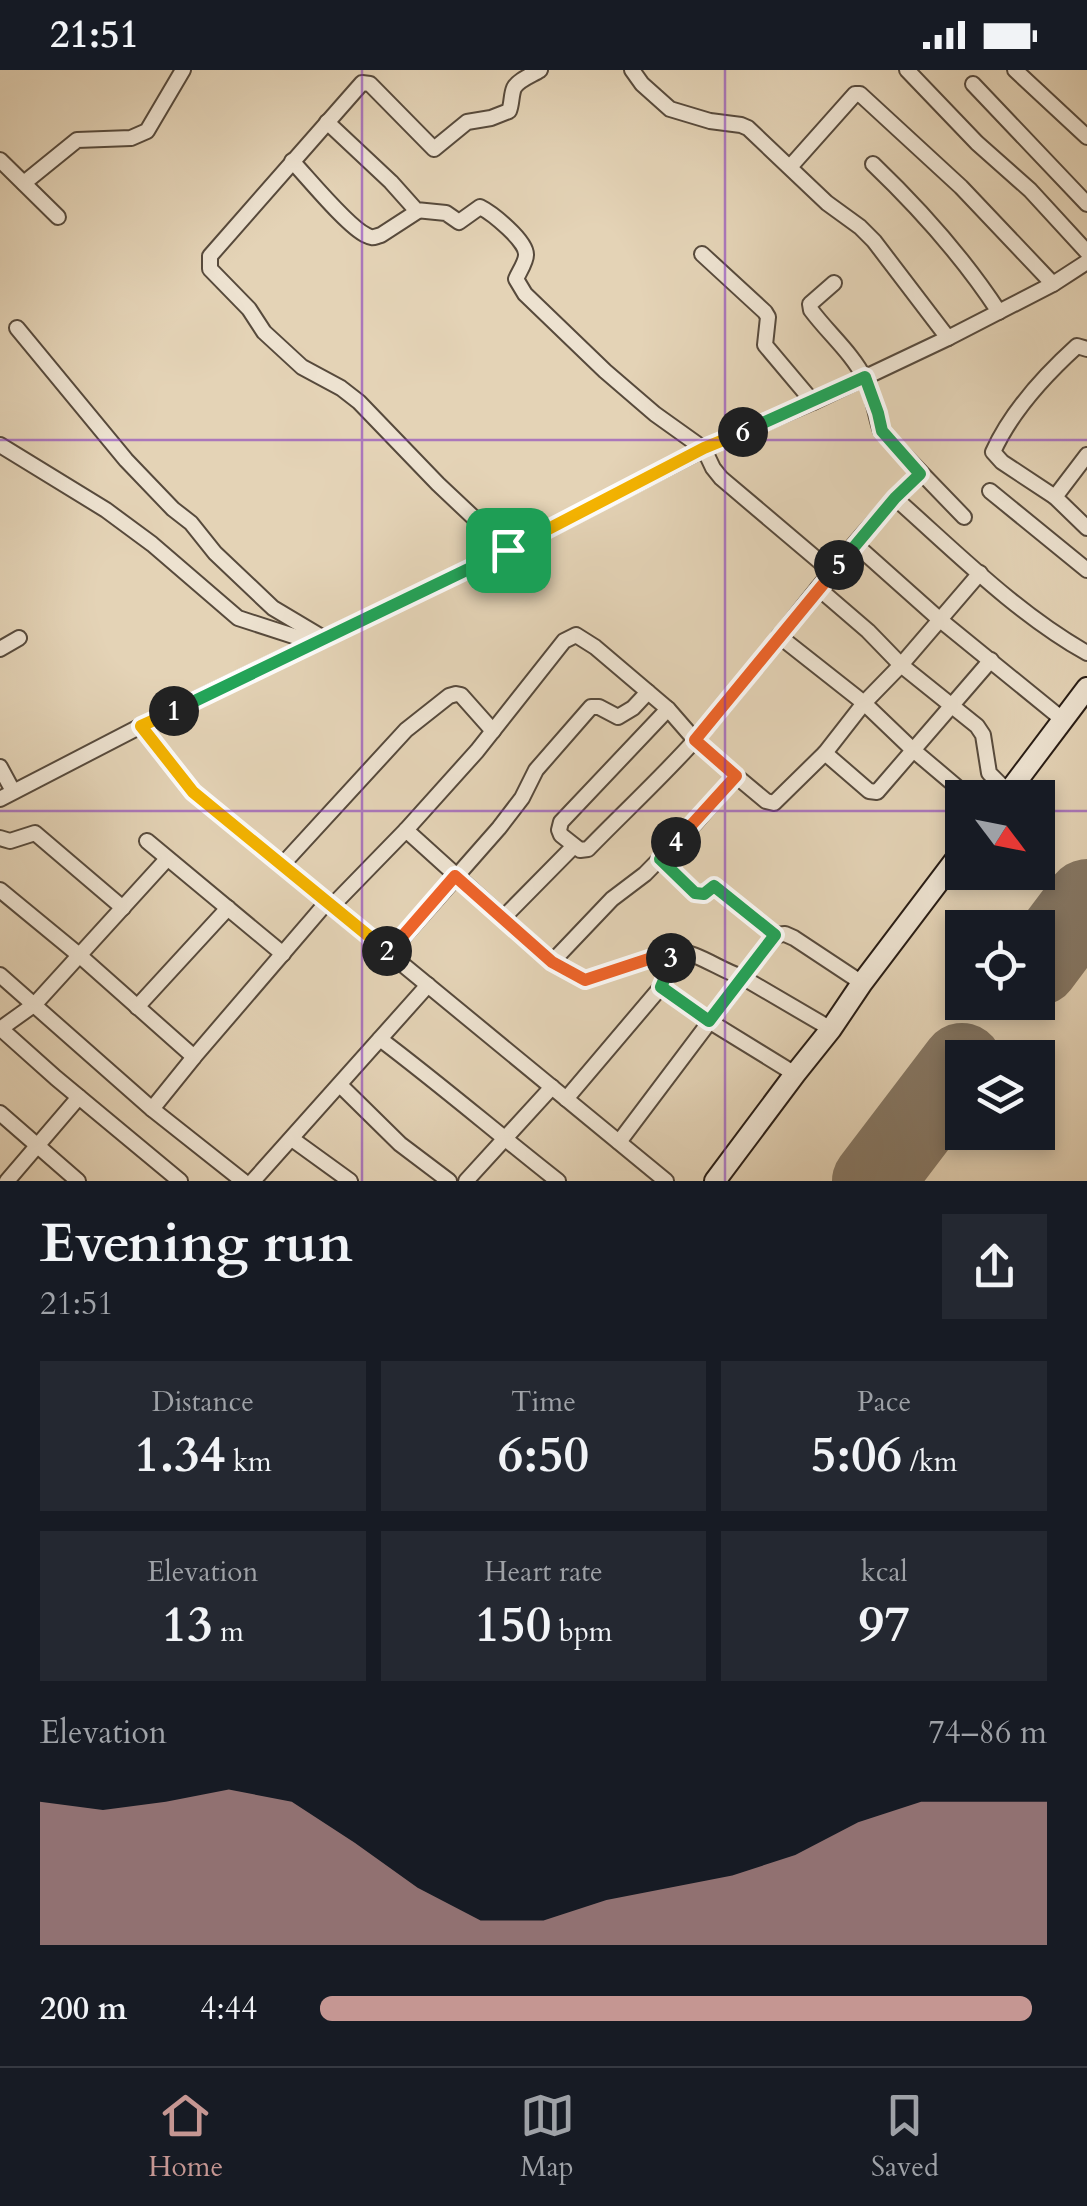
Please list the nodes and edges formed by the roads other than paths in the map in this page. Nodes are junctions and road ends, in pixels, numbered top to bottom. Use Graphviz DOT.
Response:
graph roads {
  1 [pos="183,70"];
  2 [pos="540,70"];
  3 [pos="632,70"];
  4 [pos="907,70"];
  5 [pos="1016,70"];
  6 [pos="973,84"];
  7 [pos="327,122"];
  8 [pos="1087,137"];
  9 [pos="0,160"];
  10 [pos="292,161"];
  11 [pos="873,164"];
  12 [pos="790,167"];
  13 [pos="24,184"];
  14 [pos="1087,204"];
  15 [pos="418,211"];
  16 [pos="58,217"];
  17 [pos="1087,252"];
  18 [pos="702,254"];
  19 [pos="1087,262"];
  20 [pos="834,284"];
  21 [pos="1053,284"];
  22 [pos="999,312"];
  23 [pos="18,328"];
  24 [pos="948,338"];
  25 [pos="1087,348"];
  26 [pos="865,377"];
  27 [pos="813,402"];
  28 [pos="0,445"];
  29 [pos="704,448"];
  30 [pos="1087,455"];
  31 [pos="920,474"];
  32 [pos="990,491"];
  33 [pos="895,498"];
  34 [pos="1055,498"];
  35 [pos="964,516"];
  36 [pos="1087,528"];
  37 [pos="856,545"];
  38 [pos="508,550"];
  39 [pos="1087,570"];
  40 [pos="832,572"];
  41 [pos="980,573"];
  42 [pos="818,588"];
  43 [pos="939,618"];
  44 [pos="779,636"];
  45 [pos="19,638"];
  46 [pos="320,641"];
  47 [pos="0,649"];
  48 [pos="1087,653"];
  49 [pos="990,660"];
  50 [pos="900,666"];
  51 [pos="1087,688"];
  52 [pos="648,692"];
  53 [pos="864,703"];
  54 [pos="952,704"];
  55 [pos="668,709"];
  56 [pos="1062,719"];
  57 [pos="141,726"];
  58 [pos="493,731"];
  59 [pos="695,740"];
  60 [pos="912,749"];
  61 [pos="824,753"];
  62 [pos="0,766"];
  63 [pos="736,776"];
  64 [pos="949,780"];
  65 [pos="994,780"];
  66 [pos="1017,780"];
  67 [pos="7,795"];
  68 [pos="406,830"];
  69 [pos="0,838"];
  70 [pos="147,841"];
  71 [pos="574,846"];
  72 [pos="167,858"];
  73 [pos="660,859"];
  74 [pos="282,865"];
  75 [pos="945,873"];
  76 [pos="455,876"];
  77 [pos="0,890"];
  78 [pos="330,904"];
  79 [pos="122,908"];
  80 [pos="228,908"];
  81 [pos="503,918"];
  82 [pos="775,935"];
  83 [pos="673,951"];
  84 [pos="388,953"];
  85 [pos="283,954"];
  86 [pos="79,955"];
  87 [pos="552,962"];
  88 [pos="0,975"];
  89 [pos="742,977"];
  90 [pos="862,983"];
  91 [pos="428,984"];
  92 [pos="661,987"];
  93 [pos="34,1004"];
  94 [pos="137,1007"];
  95 [pos="709,1021"];
  96 [pos="0,1029"];
  97 [pos="831,1029"];
  98 [pos="380,1039"];
  99 [pos="194,1056"];
  100 [pos="794,1074"];
  101 [pos="340,1085"];
  102 [pos="552,1087"];
  103 [pos="79,1097"];
  104 [pos="566,1099"];
  105 [pos="152,1109"];
  106 [pos="0,1113"];
  107 [pos="292,1139"];
  108 [pos="503,1139"];
  109 [pos="619,1142"];
  110 [pos="37,1146"];
  111 [pos="556,1180"];
  112 [pos="7,1181"];
  113 [pos="78,1181"];
  114 [pos="180,1181"];
  115 [pos="243,1181"];
  116 [pos="253,1181"];
  117 [pos="350,1181"];
  118 [pos="450,1181"];
  119 [pos="466,1181"];
  120 [pos="666,1181"];
  121 [pos="715,1181"];
  1 -- 13 [label="street"];
  2 -- 7 [label="street"];
  3 -- 12 [label="street"];
  4 -- 17 [label="street"];
  5 -- 8 [label="street"];
  6 -- 14 [label="street"];
  7 -- 10 [label="street"];
  7 -- 15 [label="street"];
  9 -- 13 [label="street"];
  10 -- 15 [label="street"];
  10 -- 38 [label="street"];
  11 -- 22 [label="street"];
  12 -- 21 [label="street"];
  12 -- 24 [label="street"];
  13 -- 16 [label="street"];
  15 -- 29 [label="street"];
  18 -- 27 [label="street"];
  19 -- 21 [label="street"];
  20 -- 26 [label="street"];
  21 -- 22 [label="street"];
  22 -- 24 [label="street"];
  23 -- 46 [label="street"];
  24 -- 26 [label="street"];
  25 -- 34 [label="street"];
  26 -- 27 [label="street"];
  26 -- 31 [label="street"];
  27 -- 29 [label="street"];
  28 -- 46 [label="street"];
  29 -- 38 [label="street"];
  29 -- 40 [label="street"];
  30 -- 34 [label="street"];
  31 -- 33 [label="street"];
  31 -- 35 [label="street"];
  32 -- 39 [label="street"];
  33 -- 37 [label="street"];
  33 -- 41 [label="street"];
  34 -- 36 [label="street"];
  37 -- 40 [label="street"];
  37 -- 43 [label="street"];
  38 -- 46 [label="street"];
  40 -- 42 [label="street"];
  41 -- 43 [label="street"];
  41 -- 48 [label="street"];
  42 -- 44 [label="street"];
  42 -- 50 [label="street"];
  43 -- 49 [label="street"];
  43 -- 50 [label="street"];
  44 -- 53 [label="street"];
  44 -- 59 [label="street"];
  45 -- 47 [label="street"];
  46 -- 57 [label="street"];
  49 -- 54 [label="street"];
  49 -- 56 [label="street"];
  50 -- 53 [label="street"];
  50 -- 54 [label="street"];
  51 -- 56 [label="street"];
  52 -- 55 [label="street"];
  52 -- 58 [label="street"];
  52 -- 76 [label="street"];
  53 -- 60 [label="street"];
  53 -- 61 [label="street"];
  54 -- 60 [label="street"];
  54 -- 65 [label="street"];
  55 -- 59 [label="street"];
  55 -- 71 [label="street"];
  56 -- 66 [label="street"];
  57 -- 67 [label="street"];
  57 -- 74 [label="street"];
  58 -- 68 [label="street"];
  58 -- 74 [label="street"];
  59 -- 63 [label="street"];
  59 -- 71 [label="street"];
  60 -- 61 [label="street"];
  60 -- 64 [label="street"];
  61 -- 63 [label="street"];
  62 -- 67 [label="street"];
  63 -- 73 [label="street"];
  68 -- 76 [label="street"];
  68 -- 78 [label="street"];
  69 -- 79 [label="street"];
  70 -- 72 [label="street"];
  71 -- 81 [label="street"];
  72 -- 79 [label="street"];
  72 -- 80 [label="street"];
  73 -- 82 [label="street"];
  73 -- 87 [label="street"];
  74 -- 78 [label="street"];
  75 -- 90 [label="street"];
  76 -- 81 [label="street"];
  76 -- 84 [label="street"];
  77 -- 86 [label="street"];
  78 -- 84 [label="street"];
  78 -- 85 [label="street"];
  79 -- 86 [label="street"];
  80 -- 85 [label="street"];
  80 -- 94 [label="street"];
  81 -- 87 [label="street"];
  82 -- 89 [label="street"];
  82 -- 90 [label="street"];
  83 -- 87 [label="street"];
  83 -- 89 [label="street"];
  83 -- 92 [label="street"];
  84 -- 91 [label="street"];
  85 -- 99 [label="street"];
  86 -- 93 [label="street"];
  86 -- 94 [label="street"];
  88 -- 93 [label="street"];
  89 -- 95 [label="street"];
  89 -- 97 [label="street"];
  90 -- 97 [label="street"];
  91 -- 98 [label="street"];
  91 -- 102 [label="street"];
  92 -- 95 [label="street"];
  92 -- 104 [label="street"];
  93 -- 96 [label="street"];
  93 -- 105 [label="street"];
  94 -- 99 [label="street"];
  95 -- 100 [label="street"];
  95 -- 109 [label="street"];
  96 -- 103 [label="street"];
  97 -- 100 [label="street"];
  98 -- 101 [label="street"];
  98 -- 108 [label="street"];
  99 -- 105 [label="street"];
  100 -- 121 [label="street"];
  101 -- 107 [label="street"];
  101 -- 118 [label="street"];
  102 -- 104 [label="street"];
  102 -- 108 [label="street"];
  103 -- 110 [label="street"];
  103 -- 114 [label="street"];
  104 -- 109 [label="street"];
  105 -- 115 [label="street"];
  106 -- 110 [label="street"];
  107 -- 116 [label="street"];
  107 -- 117 [label="street"];
  108 -- 111 [label="street"];
  108 -- 119 [label="street"];
  109 -- 120 [label="street"];
  110 -- 112 [label="street"];
  110 -- 113 [label="street"];
}
